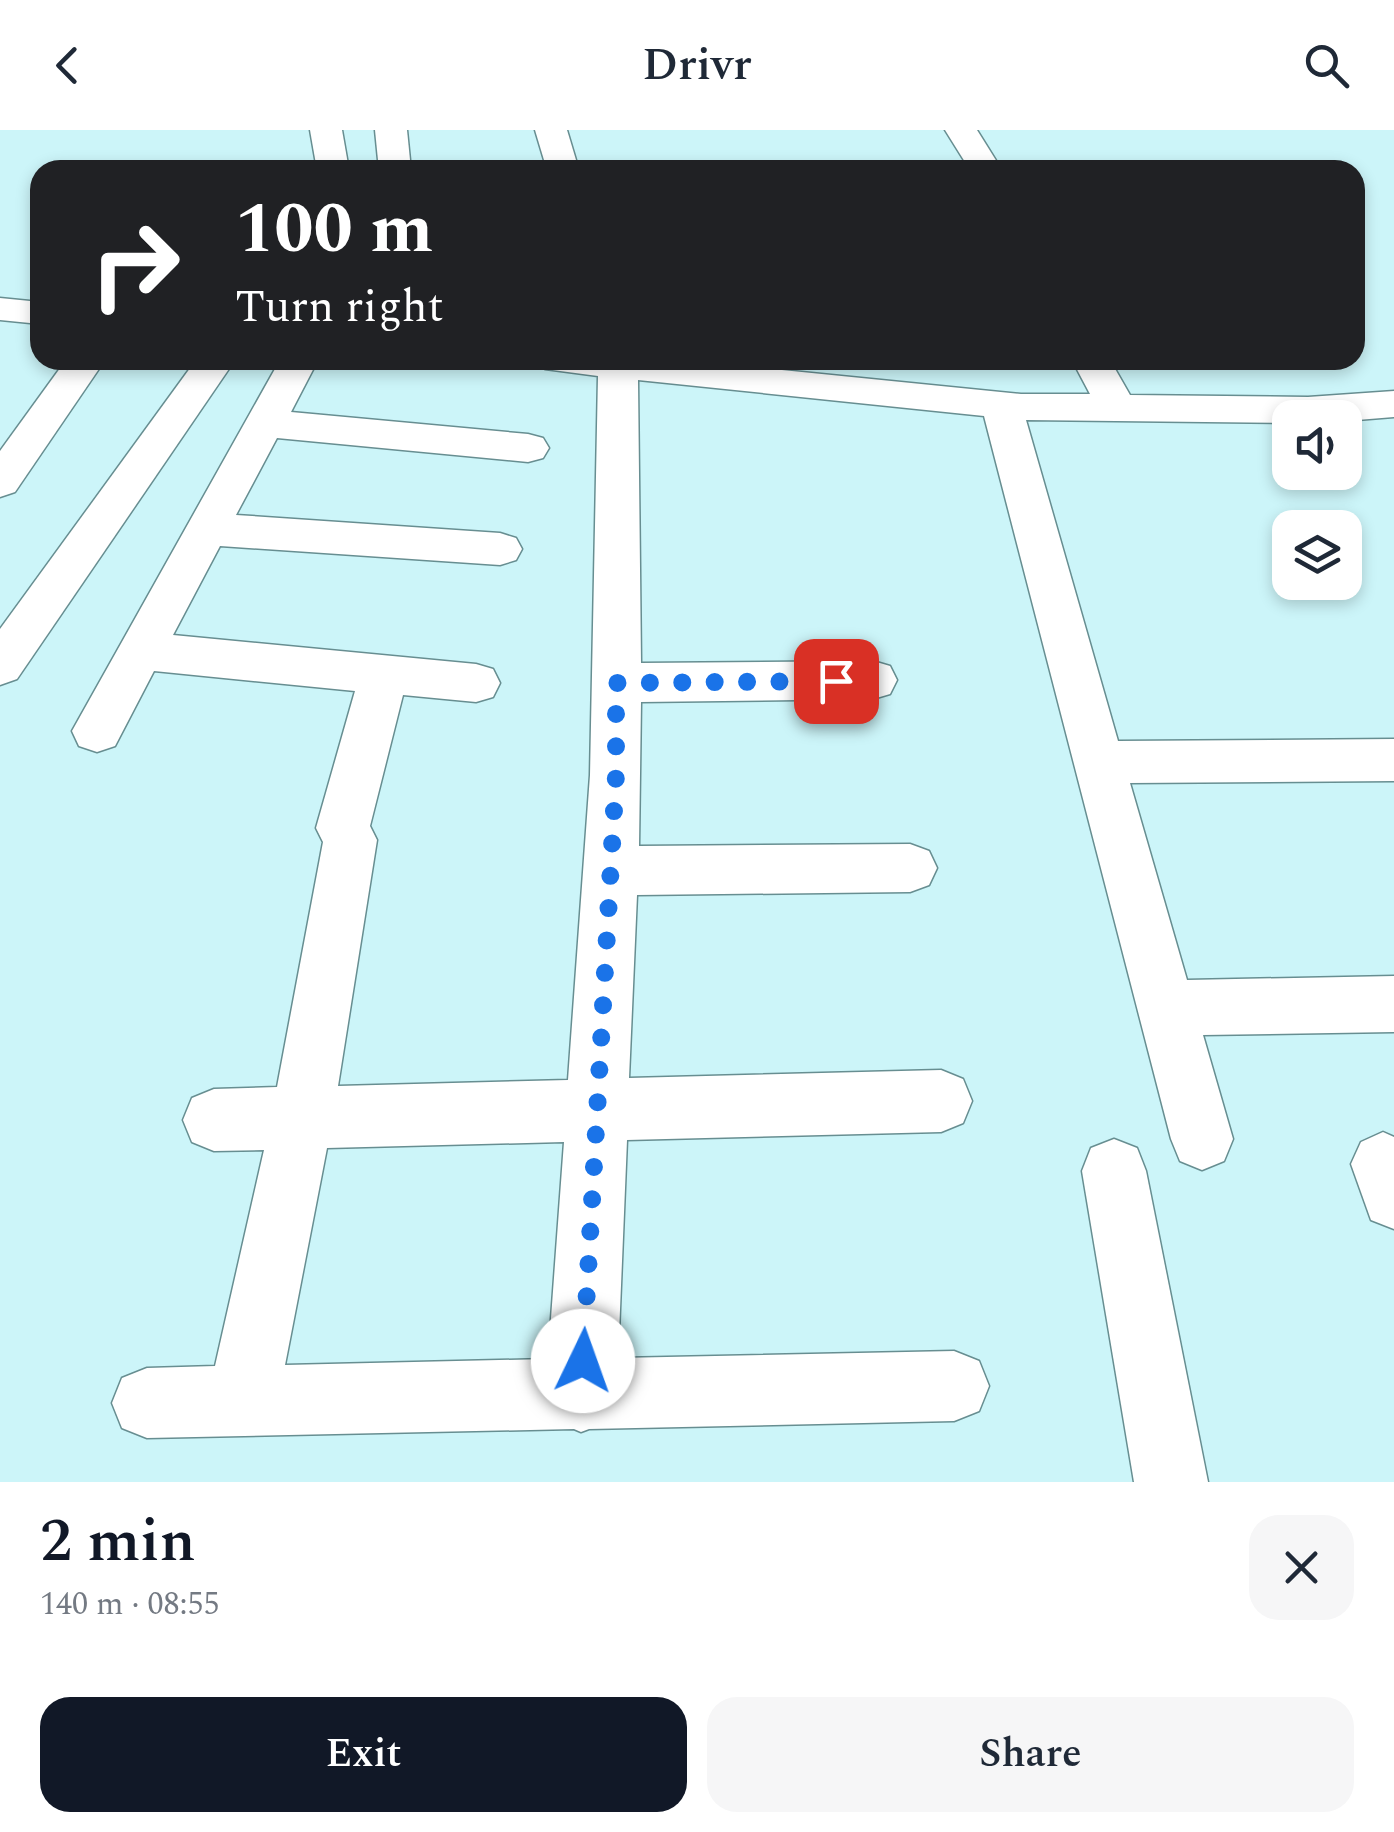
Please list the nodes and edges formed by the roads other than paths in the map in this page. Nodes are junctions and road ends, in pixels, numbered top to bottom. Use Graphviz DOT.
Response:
graph roads {
  1 [pos="326,130"];
  2 [pos="391,130"];
  3 [pos="550,130"];
  4 [pos="962,130"];
  5 [pos="331,160"];
  6 [pos="395,160"];
  7 [pos="559,160"];
  8 [pos="980,160"];
  9 [pos="0,309"];
  10 [pos="30,312"];
  11 [pos="79,370"];
  12 [pos="209,370"];
  13 [pos="293,370"];
  14 [pos="618,370"];
  15 [pos="657,370"];
  16 [pos="1096,370"];
  17 [pos="1394,404"];
  18 [pos="1001,405"];
  19 [pos="1117,408"];
  20 [pos="264,423"];
  21 [pos="528,448"];
  22 [pos="0,482"];
  23 [pos="206,529"];
  24 [pos="500,549"];
  25 [pos="140,651"];
  26 [pos="0,666"];
  27 [pos="384,675"];
  28 [pos="873,680"];
  29 [pos="616,683"];
  30 [pos="476,684"];
  31 [pos="96,731"];
  32 [pos="1394,760"];
  33 [pos="1098,762"];
  34 [pos="910,868"];
  35 [pos="611,871"];
  36 [pos="1394,1004"];
  37 [pos="1166,1008"];
  38 [pos="941,1101"];
  39 [pos="597,1108"];
  40 [pos="302,1118"];
  41 [pos="214,1120"];
  42 [pos="1202,1139"];
  43 [pos="1114,1170"];
  44 [pos="248,1377"];
  45 [pos="954,1386"];
  46 [pos="580,1397"];
  47 [pos="147,1403"];
  48 [pos="1171,1482"];
  1 -- 5 [label="street"];
  2 -- 6 [label="street"];
  3 -- 7 [label="street"];
  4 -- 8 [label="street"];
  9 -- 10 [label="street"];
  11 -- 22 [label="street"];
  12 -- 26 [label="street"];
  13 -- 20 [label="street"];
  14 -- 29 [label="street"];
  15 -- 18 [label="street"];
  16 -- 19 [label="street"];
  17 -- 19 [label="street"];
  18 -- 19 [label="street"];
  18 -- 33 [label="street"];
  20 -- 21 [label="street"];
  20 -- 23 [label="street"];
  23 -- 24 [label="street"];
  23 -- 25 [label="street"];
  25 -- 27 [label="street"];
  25 -- 31 [label="street"];
  27 -- 30 [label="street"];
  27 -- 40 [label="street"];
  28 -- 29 [label="street"];
  29 -- 35 [label="street"];
  32 -- 33 [label="street"];
  33 -- 37 [label="street"];
  34 -- 35 [label="street"];
  35 -- 39 [label="street"];
  36 -- 37 [label="street"];
  37 -- 42 [label="street"];
  38 -- 39 [label="street"];
  39 -- 40 [label="street"];
  39 -- 46 [label="street"];
  40 -- 41 [label="street"];
  40 -- 44 [label="street"];
  43 -- 48 [label="street"];
  45 -- 46 [label="street"];
  46 -- 47 [label="street"];
}
